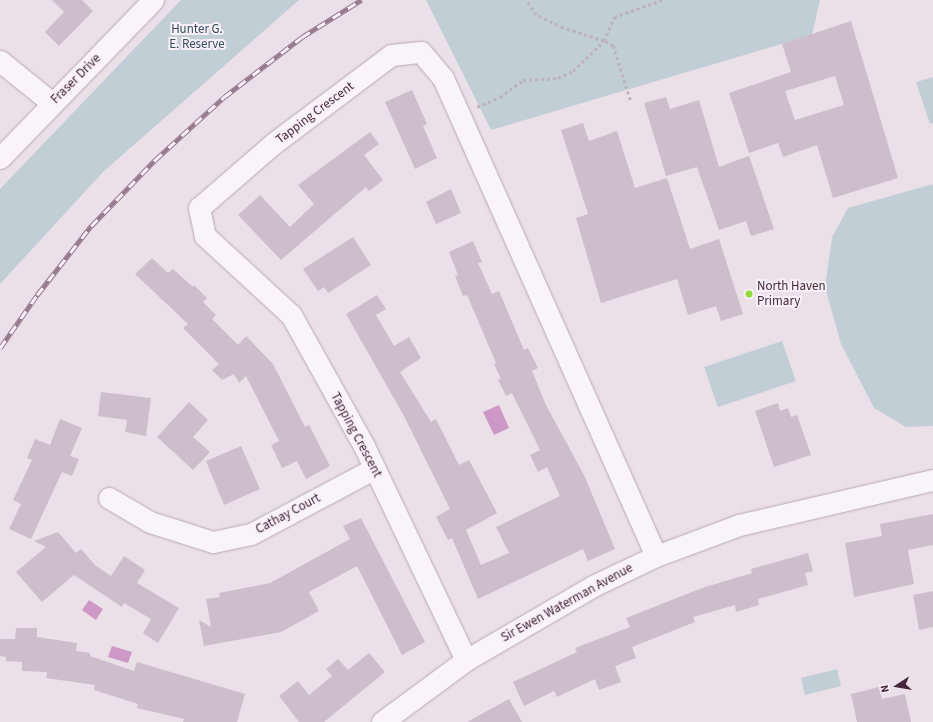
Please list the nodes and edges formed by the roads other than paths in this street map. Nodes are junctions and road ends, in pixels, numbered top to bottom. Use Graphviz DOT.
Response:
graph roads {
  1 [pos="153,0"];
  2 [pos="0,61"];
  3 [pos="52,103"];
  4 [pos="0,158"];
  5 [pos="375,468"];
  6 [pos="933,480"];
  7 [pos="109,498"];
  8 [pos="656,556"];
  9 [pos="466,660"];
  10 [pos="382,722"];
  1 -- 3 [label="street, Fraser Drive"];
  2 -- 3 [label="street"];
  3 -- 4 [label="street, Fraser Drive"];
  5 -- 7 [label="street, Cathay Court"];
  5 -- 8 [label="street, Tapping Crescent"];
  5 -- 9 [label="street, Tapping Crescent"];
  6 -- 8 [label="street, Sir Ewen Waterman Avenue"];
  8 -- 9 [label="street, Sir Ewen Waterman Avenue"];
  9 -- 10 [label="street, Sir Ewen Waterman Avenue"];
}
